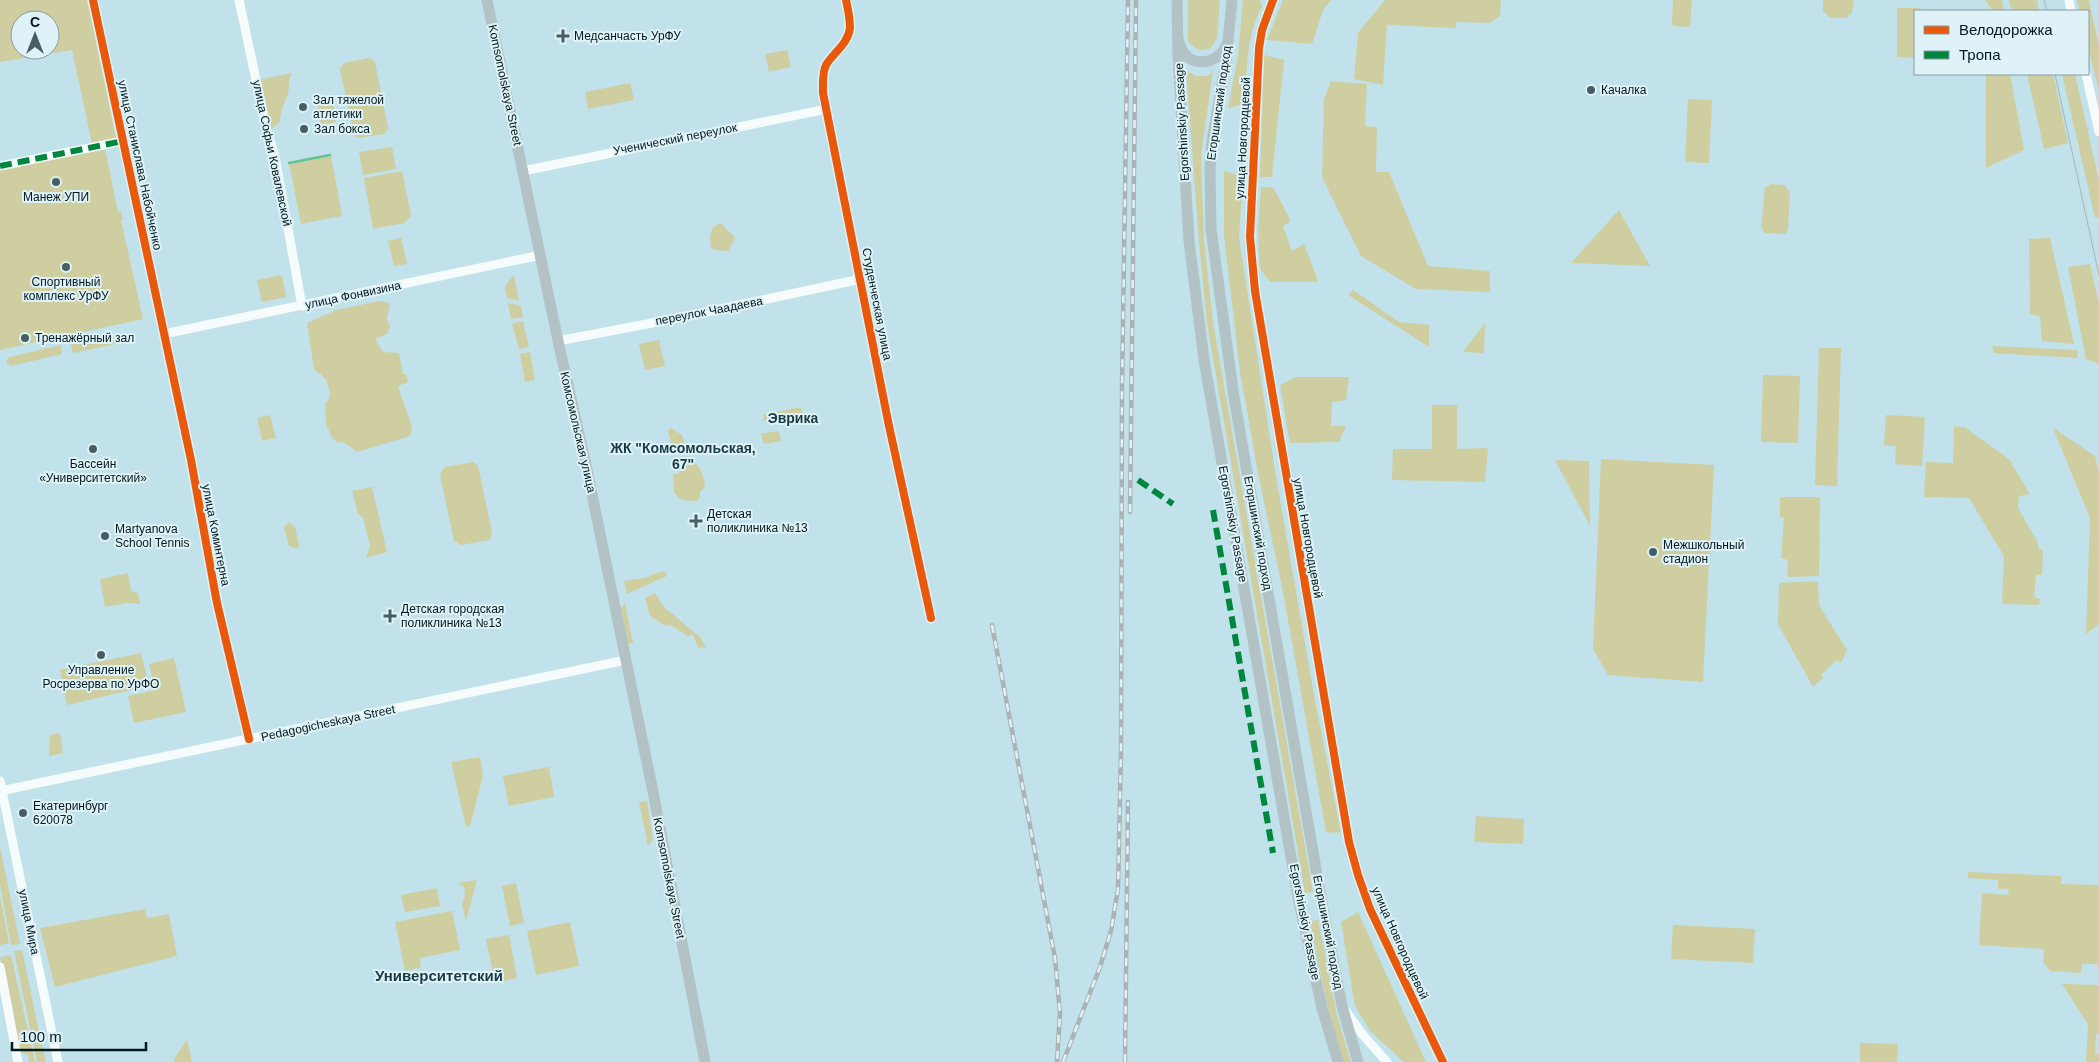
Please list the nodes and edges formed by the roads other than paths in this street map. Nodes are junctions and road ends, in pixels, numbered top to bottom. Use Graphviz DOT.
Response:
graph roads {
  1 [pos="93,0"];
  2 [pos="239,0"];
  3 [pos="487,0"];
  4 [pos="846,0"];
  5 [pos="1177,0"];
  6 [pos="1232,0"];
  7 [pos="1273,0"];
  8 [pos="1177,35"];
  9 [pos="1229,36"];
  10 [pos="2086,75"];
  11 [pos="827,109"];
  12 [pos="2099,132"];
  13 [pos="123,141"];
  14 [pos="0,166"];
  15 [pos="523,171"];
  16 [pos="541,256"];
  17 [pos="861,279"];
  18 [pos="302,306"];
  19 [pos="164,334"];
  20 [pos="558,341"];
  21 [pos="931,618"];
  22 [pos="626,660"];
  23 [pos="249,739"];
  24 [pos="1,788"];
  25 [pos="0,967"];
  26 [pos="1342,1006"];
  27 [pos="1322,1008"];
  28 [pos="18,1062"];
  29 [pos="58,1062"];
  30 [pos="705,1062"];
  31 [pos="1330,1062"];
  32 [pos="1338,1062"];
  33 [pos="1358,1062"];
  34 [pos="1388,1062"];
  35 [pos="1443,1062"];
  1 -- 13 [label="street, улица Станислава Набойченко"];
  2 -- 18 [label="street, улица Софьи Ковалевской"];
  3 -- 15 [label="main road, Komsomolskaya Street"];
  4 -- 11 [label="street, Студенческая улица"];
  5 -- 8 [label="main road"];
  6 -- 9 [label="main road, Егоршинский подход"];
  7 -- 35 [label="street, улица Новгородцевой"];
  8 -- 9 [label="main road"];
  8 -- 27 [label="main road, Egorshinskiy Passage"];
  9 -- 26 [label="main road, Егоршинский подход"];
  10 -- 12 [label="street"];
  11 -- 15 [label="street, Ученический переулок"];
  11 -- 17 [label="street, Студенческая улица"];
  13 -- 14 [label="street"];
  13 -- 19 [label="street, улица Станислава Набойченко"];
  15 -- 16 [label="main road, Комсомольская улица"];
  16 -- 18 [label="street, улица Фонвизина"];
  16 -- 20 [label="main road, Комсомольская улица"];
  17 -- 20 [label="street, переулок Чаадаева"];
  17 -- 21 [label="street, Студенческая улица"];
  18 -- 19 [label="street, улица Фонвизина"];
  19 -- 23 [label="street, улица Коминтерна"];
  20 -- 22 [label="main road, Комсомольская улица"];
  22 -- 23 [label="street, Pedagogicheskaya Street"];
  22 -- 30 [label="main road, Komsomolskaya Street"];
  23 -- 24 [label="street, Pedagogicheskaya Street"];
  24 -- 29 [label="street, улица Мира"];
  25 -- 28 [label="street"];
  26 -- 33 [label="main road, Егоршинский подход"];
  26 -- 34 [label="street"];
  27 -- 31 [label="main road"];
  27 -- 32 [label="main road"];
}
